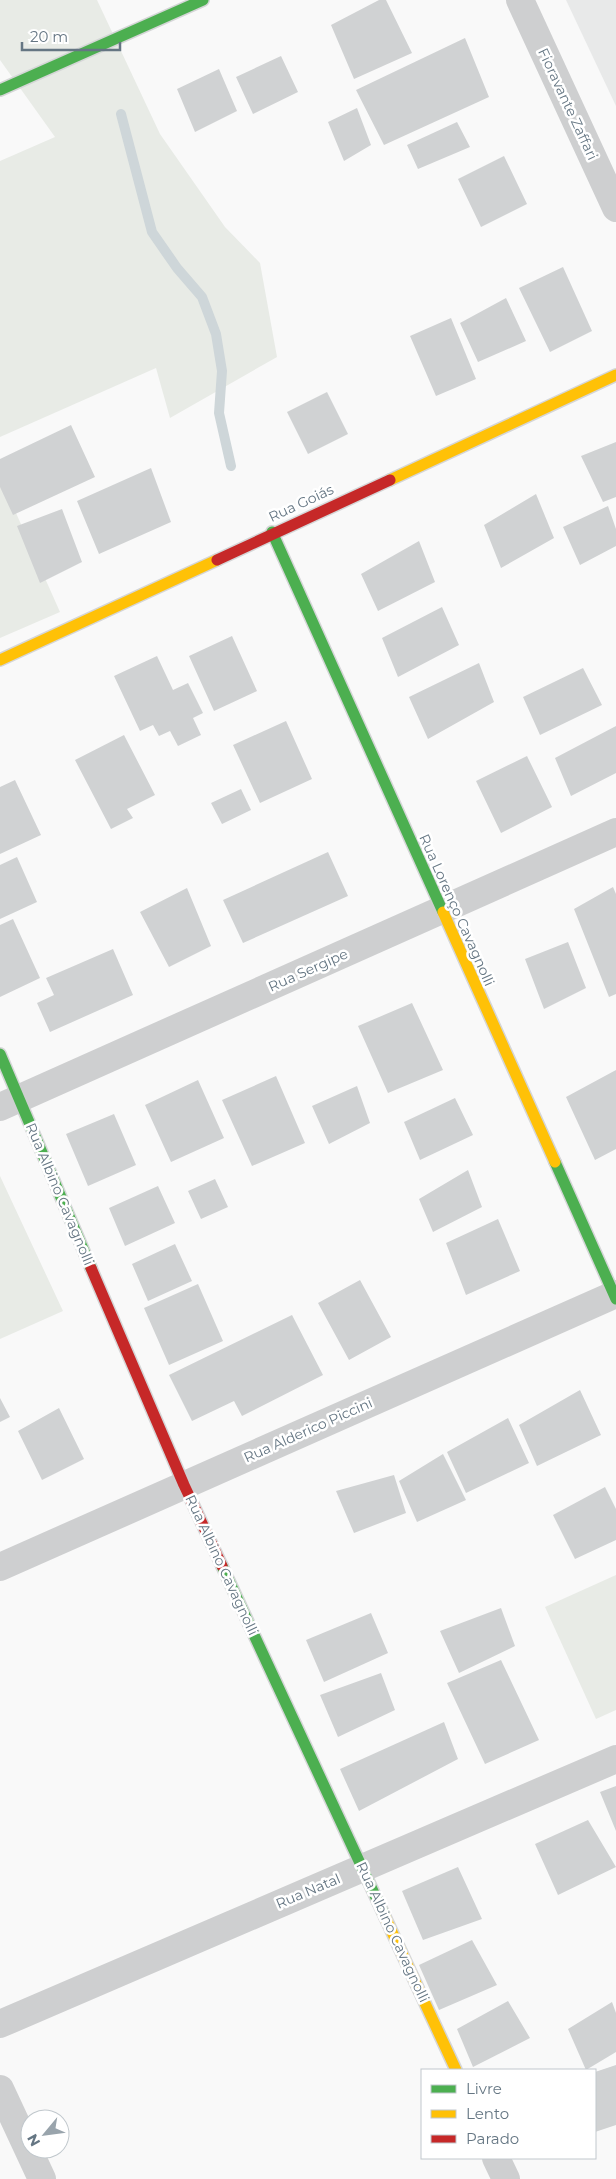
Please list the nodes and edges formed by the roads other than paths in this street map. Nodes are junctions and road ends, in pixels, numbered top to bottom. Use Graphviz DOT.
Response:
graph roads {
  1 [pos="203,0"];
  2 [pos="520,0"];
  3 [pos="0,90"];
  4 [pos="616,208"];
  5 [pos="616,375"];
  6 [pos="272,532"];
  7 [pos="0,660"];
  8 [pos="616,832"];
  9 [pos="440,911"];
  10 [pos="0,1054"];
  11 [pos="10,1103"];
  12 [pos="616,1296"];
  13 [pos="184,1485"];
  14 [pos="0,1567"];
  15 [pos="616,1759"];
  16 [pos="363,1867"];
  17 [pos="0,2024"];
  18 [pos="456,2069"];
  19 [pos="0,2089"];
  20 [pos="496,2159"];
  21 [pos="42,2179"];
  22 [pos="506,2179"];
  1 -- 3 [label="street"];
  2 -- 4 [label="street, Fioravante Zaffari"];
  5 -- 6 [label="street, Rua Goiás"];
  6 -- 7 [label="street, Rua Goiás"];
  6 -- 9 [label="street, Rua Lorenço Cavagnolli"];
  8 -- 9 [label="street, Rua Sergipe"];
  9 -- 11 [label="street, Rua Sergipe"];
  9 -- 12 [label="street, Rua Lorenço Cavagnolli"];
  10 -- 11 [label="street, Rua Albino Cavagnolli"];
  11 -- 13 [label="street, Rua Albino Cavagnolli"];
  12 -- 13 [label="street, Rua Alderico Piccini"];
  13 -- 14 [label="street, Rua Alderico Piccini"];
  13 -- 16 [label="street, Rua Albino Cavagnolli"];
  15 -- 16 [label="street, Rua Natal"];
  16 -- 17 [label="street, Rua Natal"];
  16 -- 18 [label="street, Rua Albino Cavagnolli"];
  19 -- 21 [label="street"];
  20 -- 22 [label="street"];
}
